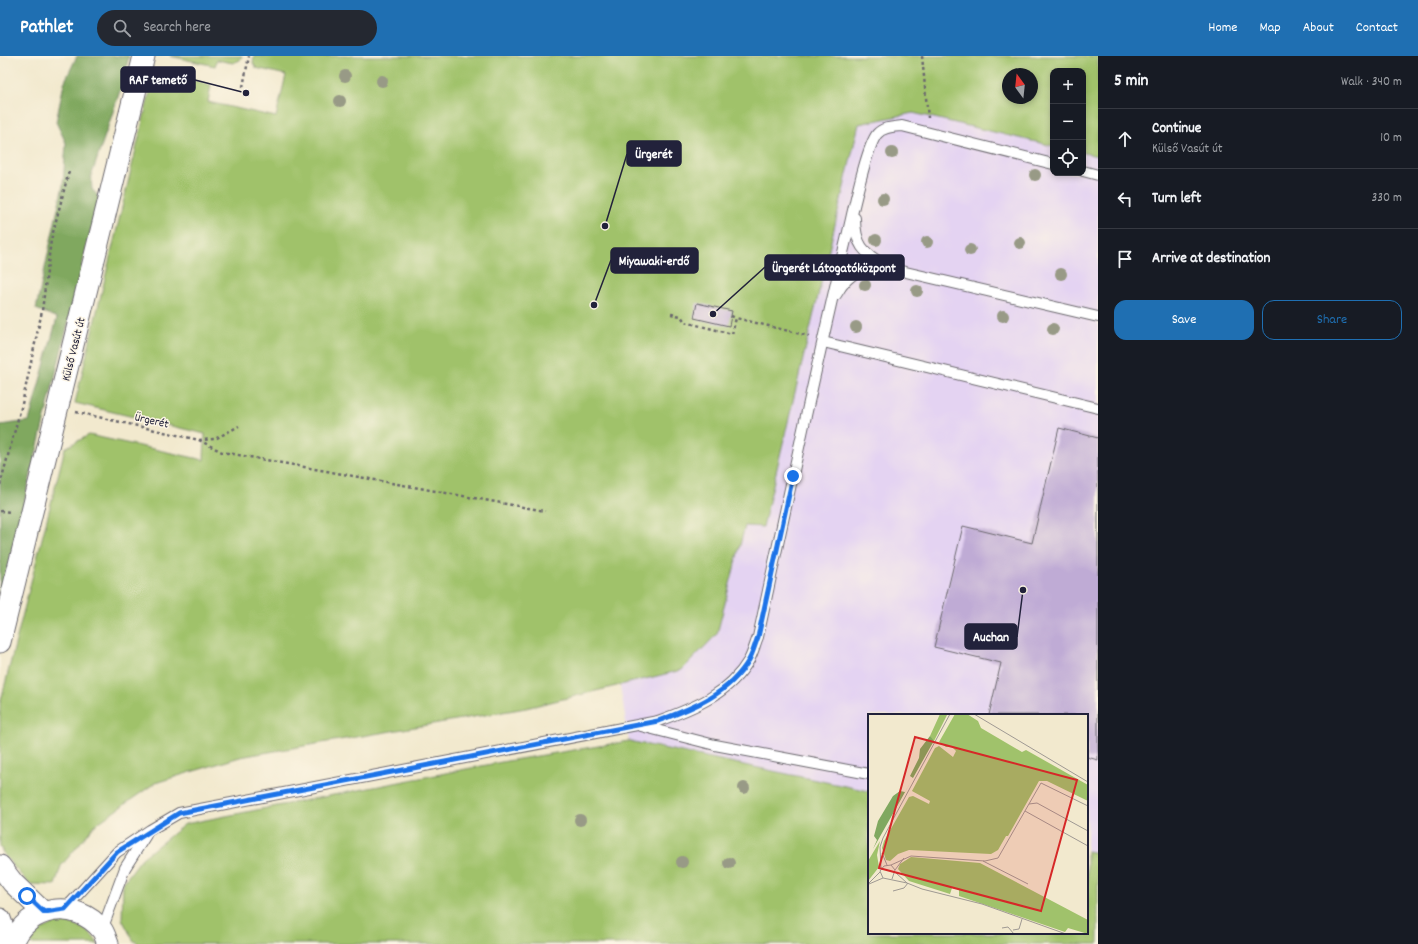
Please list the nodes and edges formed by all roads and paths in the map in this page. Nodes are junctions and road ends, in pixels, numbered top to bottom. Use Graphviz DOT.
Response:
graph roads {
  1 [pos="144,56"];
  2 [pos="249,56"];
  3 [pos="922,56"];
  4 [pos="243,87"];
  5 [pos="930,134"];
  6 [pos="1050,163"];
  7 [pos="69,171"];
  8 [pos="1086,172"];
  9 [pos="1098,174"];
  10 [pos="855,206"];
  11 [pos="885,265"];
  12 [pos="831,304"];
  13 [pos="671,314"];
  14 [pos="731,316"];
  15 [pos="736,318"];
  16 [pos="1098,318"];
  17 [pos="823,342"];
  18 [pos="58,407"];
  19 [pos="1098,408"];
  20 [pos="239,426"];
  21 [pos="198,440"];
  22 [pos="0,485"];
  23 [pos="546,511"];
  24 [pos="0,642"];
  25 [pos="637,725"];
  26 [pos="868,774"];
  27 [pos="150,830"];
  28 [pos="0,866"];
  29 [pos="65,909"];
  30 [pos="44,912"];
  31 [pos="0,919"];
  32 [pos="105,937"];
  33 [pos="9,944"];
  34 [pos="13,944"];
  1 -- 18 [label="street, Külső Vasút út"];
  2 -- 4 [label="path"];
  3 -- 5 [label="path"];
  5 -- 6 [label="lane"];
  5 -- 10 [label="lane"];
  7 -- 22 [label="path"];
  8 -- 9 [label="lane"];
  10 -- 11 [label="lane"];
  10 -- 12 [label="lane"];
  11 -- 12 [label="lane"];
  11 -- 16 [label="lane"];
  12 -- 17 [label="lane"];
  13 -- 15 [label="path"];
  14 -- 15 [label="path"];
  15 -- 17 [label="path"];
  17 -- 19 [label="lane"];
  17 -- 25 [label="lane"];
  18 -- 21 [label="path, Ürgerét"];
  18 -- 24 [label="street, Külső Vasút út"];
  20 -- 21 [label="path, Ürgerét"];
  21 -- 23 [label="path"];
  25 -- 26 [label="lane"];
  25 -- 27 [label="lane"];
  27 -- 29 [label="lane"];
  27 -- 32 [label="lane"];
  28 -- 30 [label="street"];
  29 -- 30 [label="street"];
  29 -- 32 [label="street"];
  30 -- 34 [label="street"];
  31 -- 33 [label="street"];
}
